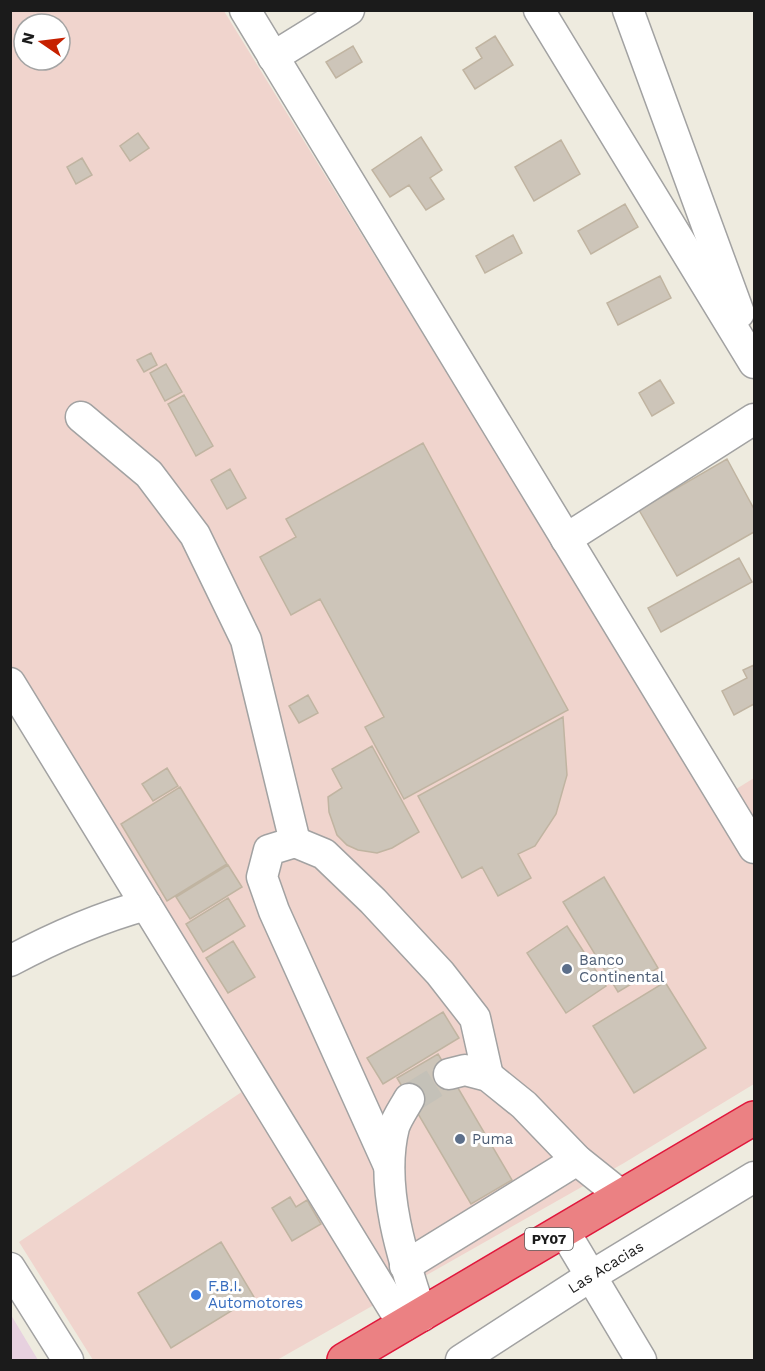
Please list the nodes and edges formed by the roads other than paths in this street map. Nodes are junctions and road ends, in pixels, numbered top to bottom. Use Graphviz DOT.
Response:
graph roads {
  1 [pos="245,10"];
  2 [pos="349,10"];
  3 [pos="539,10"];
  4 [pos="628,10"];
  5 [pos="273,57"];
  6 [pos="754,355"];
  7 [pos="754,363"];
  8 [pos="81,417"];
  9 [pos="754,419"];
  10 [pos="566,539"];
  11 [pos="10,683"];
  12 [pos="295,843"];
  13 [pos="754,848"];
  14 [pos="146,905"];
  15 [pos="10,961"];
  16 [pos="449,1074"];
  17 [pos="488,1076"];
  18 [pos="409,1099"];
  19 [pos="754,1118"];
  20 [pos="578,1160"];
  21 [pos="389,1166"];
  22 [pos="754,1177"];
  23 [pos="622,1196"];
  24 [pos="564,1231"];
  25 [pos="405,1266"];
  26 [pos="10,1268"];
  27 [pos="591,1276"];
  28 [pos="413,1321"];
  29 [pos="68,1360"];
  30 [pos="344,1360"];
  31 [pos="461,1360"];
  32 [pos="641,1360"];
  1 -- 5 [label="street"];
  2 -- 5 [label="street"];
  3 -- 7 [label="street"];
  4 -- 6 [label="street"];
  5 -- 10 [label="street"];
  8 -- 12 [label="street"];
  9 -- 10 [label="street"];
  10 -- 13 [label="street"];
  11 -- 14 [label="street"];
  12 -- 17 [label="street"];
  12 -- 21 [label="street"];
  14 -- 15 [label="street"];
  14 -- 28 [label="street"];
  16 -- 17 [label="street"];
  17 -- 20 [label="street"];
  18 -- 21 [label="street"];
  19 -- 23 [label="highway, PY07"];
  20 -- 23 [label="street"];
  20 -- 25 [label="street"];
  21 -- 25 [label="street"];
  22 -- 27 [label="street, Las Acacias"];
  23 -- 24 [label="highway, PY07"];
  24 -- 27 [label="street"];
  24 -- 28 [label="highway, PY07"];
  25 -- 28 [label="street"];
  26 -- 29 [label="street"];
  27 -- 31 [label="street, Las Acacias"];
  27 -- 32 [label="street"];
  28 -- 30 [label="highway, PY07"];
}
